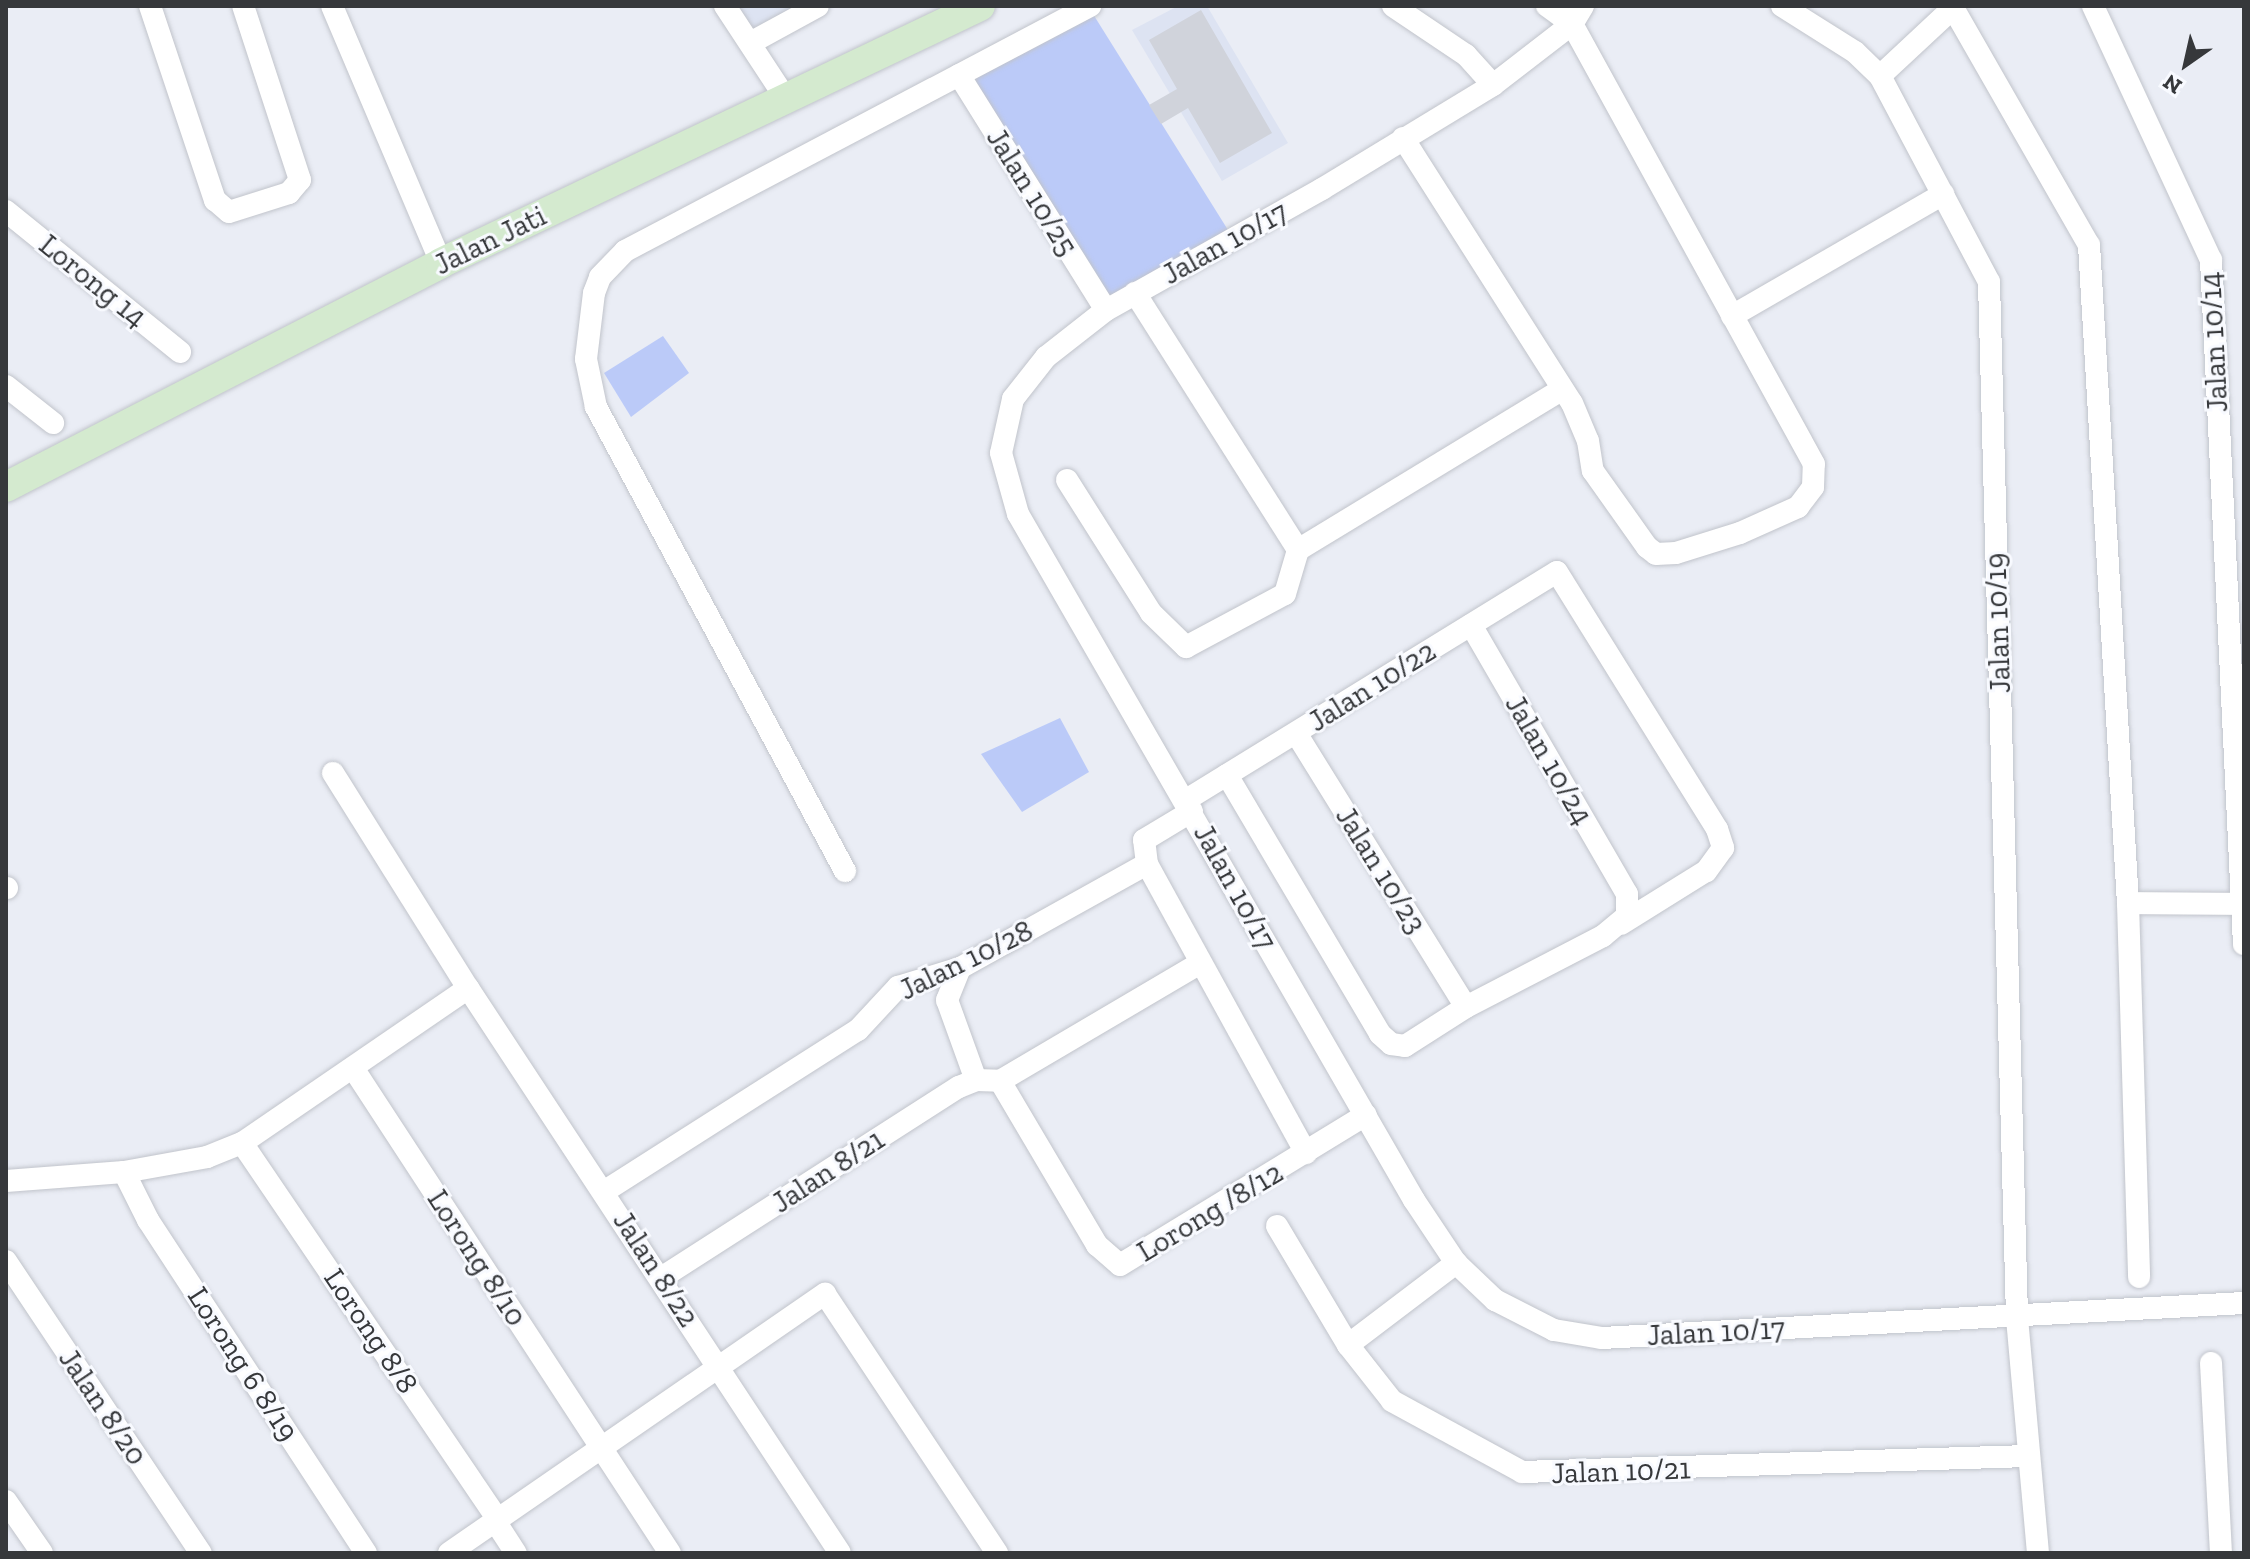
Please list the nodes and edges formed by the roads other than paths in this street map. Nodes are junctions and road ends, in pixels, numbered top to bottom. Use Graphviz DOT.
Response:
graph roads {
  1 [pos="150,6"];
  2 [pos="243,6"];
  3 [pos="332,6"];
  4 [pos="725,6"];
  5 [pos="818,6"];
  6 [pos="980,6"];
  7 [pos="1090,6"];
  8 [pos="1393,6"];
  9 [pos="1547,6"];
  10 [pos="1782,6"];
  11 [pos="2093,6"];
  12 [pos="1953,7"];
  13 [pos="1577,15"];
  14 [pos="752,42"];
  15 [pos="959,75"];
  16 [pos="1880,76"];
  17 [pos="1493,85"];
  18 [pos="786,99"];
  19 [pos="1403,138"];
  20 [pos="1943,194"];
  21 [pos="6,211"];
  22 [pos="441,263"];
  23 [pos="1135,293"];
  24 [pos="1106,310"];
  25 [pos="1732,316"];
  26 [pos="180,352"];
  27 [pos="6,386"];
  28 [pos="1561,390"];
  29 [pos="53,423"];
  30 [pos="1067,480"];
  31 [pos="6,487"];
  32 [pos="1298,550"];
  33 [pos="1471,625"];
  34 [pos="1296,733"];
  35 [pos="333,773"];
  36 [pos="1227,775"];
  37 [pos="1189,805"];
  38 [pos="1147,864"];
  39 [pos="845,871"];
  40 [pos="2128,903"];
  41 [pos="2242,904"];
  42 [pos="1619,925"];
  43 [pos="2244,944"];
  44 [pos="1199,964"];
  45 [pos="960,968"];
  46 [pos="468,988"];
  47 [pos="1466,1007"];
  48 [pos="353,1068"];
  49 [pos="976,1080"];
  50 [pos="1000,1081"];
  51 [pos="1366,1115"];
  52 [pos="242,1143"];
  53 [pos="1306,1153"];
  54 [pos="124,1172"];
  55 [pos="6,1181"];
  56 [pos="605,1191"];
  57 [pos="1277,1226"];
  58 [pos="6,1261"];
  59 [pos="1456,1263"];
  60 [pos="2139,1277"];
  61 [pos="661,1278"];
  62 [pos="2244,1303"];
  63 [pos="2017,1318"];
  64 [pos="1348,1345"];
  65 [pos="2211,1363"];
  66 [pos="719,1367"];
  67 [pos="600,1449"];
  68 [pos="2029,1456"];
  69 [pos="6,1501"];
  70 [pos="496,1520"];
  71 [pos="42,1553"];
  72 [pos="201,1553"];
  73 [pos="366,1553"];
  74 [pos="449,1553"];
  75 [pos="516,1553"];
  76 [pos="670,1553"];
  77 [pos="840,1553"];
  78 [pos="997,1553"];
  79 [pos="2038,1553"];
  80 [pos="2221,1553"];
  1 -- 2 [label="street"];
  3 -- 22 [label="street"];
  4 -- 14 [label="street"];
  5 -- 14 [label="street"];
  6 -- 18 [label="street, Jalan Jati"];
  7 -- 15 [label="street"];
  8 -- 17 [label="street"];
  9 -- 13 [label="street"];
  10 -- 16 [label="street, Jalan 10/19"];
  11 -- 41 [label="street, Jalan 10/14"];
  12 -- 16 [label="street"];
  12 -- 40 [label="street"];
  13 -- 17 [label="street, Jalan 10/17"];
  13 -- 25 [label="street"];
  14 -- 18 [label="street"];
  15 -- 24 [label="street, Jalan 10/25"];
  15 -- 39 [label="street"];
  16 -- 20 [label="street, Jalan 10/19"];
  17 -- 19 [label="street, Jalan 10/17"];
  18 -- 22 [label="street, Jalan Jati"];
  19 -- 23 [label="street, Jalan 10/17"];
  19 -- 28 [label="street"];
  20 -- 25 [label="street"];
  20 -- 63 [label="street, Jalan 10/19"];
  21 -- 26 [label="street, Lorong 14"];
  22 -- 31 [label="street, Jalan Jati"];
  23 -- 24 [label="street, Jalan 10/17"];
  23 -- 32 [label="street"];
  24 -- 37 [label="street, Jalan 10/17"];
  25 -- 28 [label="street"];
  27 -- 29 [label="street"];
  28 -- 32 [label="street"];
  30 -- 32 [label="street"];
  33 -- 34 [label="street, Jalan 10/22"];
  33 -- 42 [label="street, Jalan 10/24"];
  33 -- 42 [label="street, Jalan 10/22"];
  34 -- 36 [label="street, Jalan 10/22"];
  34 -- 47 [label="street, Jalan 10/23"];
  35 -- 46 [label="street, Jalan 8/22"];
  36 -- 37 [label="street, Jalan 10/22"];
  36 -- 47 [label="street"];
  37 -- 38 [label="street"];
  37 -- 51 [label="street, Jalan 10/17"];
  38 -- 44 [label="street"];
  38 -- 45 [label="street, Jalan 10/28"];
  40 -- 41 [label="street"];
  40 -- 60 [label="street"];
  41 -- 43 [label="street, Jalan 10/14"];
  42 -- 47 [label="street"];
  44 -- 50 [label="street"];
  44 -- 53 [label="street"];
  45 -- 49 [label="street"];
  45 -- 56 [label="street, Jalan 10/28"];
  46 -- 48 [label="street"];
  46 -- 56 [label="street, Jalan 8/22"];
  48 -- 52 [label="street"];
  48 -- 67 [label="street, Lorong 8/10"];
  49 -- 50 [label="street"];
  49 -- 61 [label="street, Jalan 8/21"];
  50 -- 53 [label="street, Lorong /8/12"];
  51 -- 53 [label="street, Lorong /8/12"];
  51 -- 59 [label="street, Jalan 10/17"];
  52 -- 54 [label="street"];
  52 -- 70 [label="street, Lorong 8/8"];
  54 -- 55 [label="street"];
  54 -- 73 [label="street, Lorong 6 8/19"];
  56 -- 61 [label="street, Jalan 8/22"];
  57 -- 64 [label="street, Jalan 10/21"];
  58 -- 72 [label="street, Jalan 8/20"];
  59 -- 63 [label="street, Jalan 10/17"];
  59 -- 64 [label="street"];
  61 -- 66 [label="street, Jalan 8/22"];
  62 -- 63 [label="street, Jalan 10/17"];
  63 -- 68 [label="street, Jalan 10/19"];
  64 -- 68 [label="street, Jalan 10/21"];
  65 -- 80 [label="street"];
  66 -- 67 [label="street"];
  66 -- 77 [label="street, Jalan 8/22"];
  66 -- 78 [label="street"];
  67 -- 70 [label="street"];
  67 -- 76 [label="street, Lorong 8/10"];
  68 -- 79 [label="street, Jalan 10/19"];
  69 -- 71 [label="street"];
  70 -- 74 [label="street"];
  70 -- 75 [label="street, Lorong 8/8"];
}
